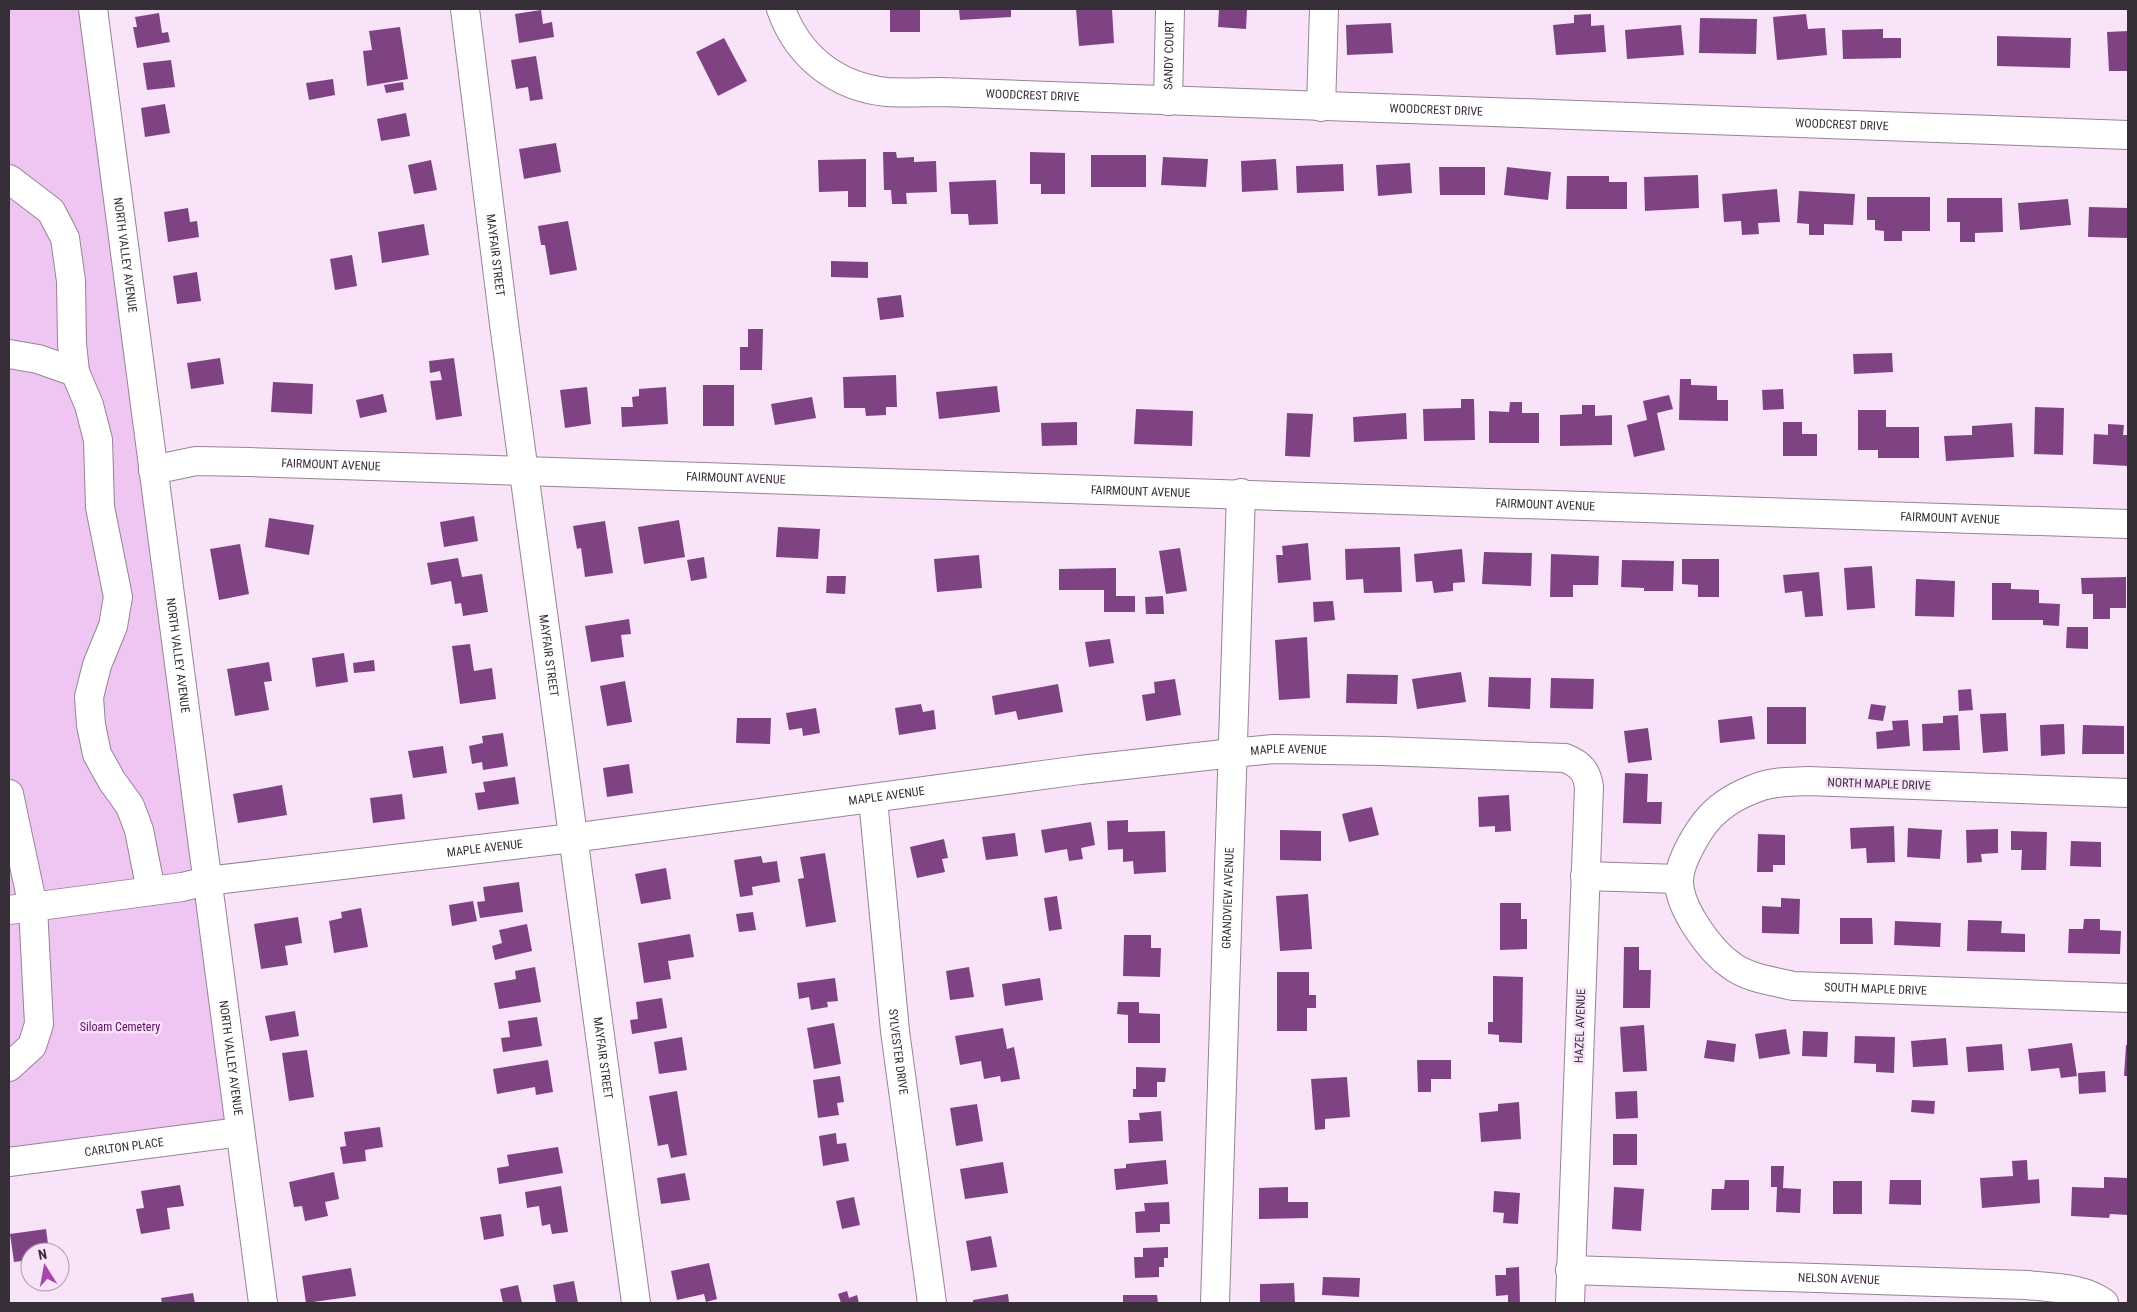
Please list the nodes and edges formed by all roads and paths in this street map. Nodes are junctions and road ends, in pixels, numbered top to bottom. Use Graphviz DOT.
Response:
graph roads {
  1 [pos="93,9"];
  2 [pos="465,9"];
  3 [pos="782,9"];
  4 [pos="1170,9"];
  5 [pos="1324,9"];
  6 [pos="1168,101"];
  7 [pos="1321,107"];
  8 [pos="2128,135"];
  9 [pos="9,179"];
  10 [pos="9,354"];
  11 [pos="75,372"];
  12 [pos="153,470"];
  13 [pos="524,470"];
  14 [pos="1241,493"];
  15 [pos="2128,524"];
  16 [pos="1233,753"];
  17 [pos="1567,758"];
  18 [pos="2128,793"];
  19 [pos="9,794"];
  20 [pos="873,798"];
  21 [pos="572,838"];
  22 [pos="1585,876"];
  23 [pos="1679,879"];
  24 [pos="207,881"];
  25 [pos="151,891"];
  26 [pos="21,909"];
  27 [pos="2128,998"];
  28 [pos="9,1067"];
  29 [pos="240,1132"];
  30 [pos="9,1162"];
  31 [pos="1570,1270"];
  32 [pos="263,1303"];
  33 [pos="636,1303"];
  34 [pos="932,1303"];
  35 [pos="1215,1303"];
  36 [pos="1570,1303"];
  37 [pos="2104,1303"];
  1 -- 12 [label="street, NORTH VALLEY AVENUE"];
  2 -- 13 [label="street, MAYFAIR STREET"];
  3 -- 6 [label="street, WOODCREST DRIVE"];
  4 -- 6 [label="street, SANDY COURT"];
  5 -- 7 [label="street"];
  6 -- 7 [label="street, WOODCREST DRIVE"];
  7 -- 8 [label="street, WOODCREST DRIVE"];
  9 -- 11 [label="street"];
  10 -- 11 [label="street"];
  11 -- 25 [label="street"];
  12 -- 13 [label="street, FAIRMOUNT AVENUE"];
  12 -- 24 [label="street, NORTH VALLEY AVENUE"];
  13 -- 14 [label="street, FAIRMOUNT AVENUE"];
  13 -- 21 [label="street, MAYFAIR STREET"];
  14 -- 15 [label="street, FAIRMOUNT AVENUE"];
  14 -- 16 [label="street, GRANDVIEW AVENUE"];
  16 -- 17 [label="street, MAPLE AVENUE"];
  16 -- 20 [label="street, MAPLE AVENUE"];
  16 -- 35 [label="street, GRANDVIEW AVENUE"];
  17 -- 22 [label="street, HAZEL AVENUE"];
  18 -- 23 [label="street, NORTH MAPLE DRIVE"];
  19 -- 26 [label="street"];
  20 -- 21 [label="street, MAPLE AVENUE"];
  20 -- 34 [label="street, SYLVESTER DRIVE"];
  21 -- 24 [label="street, MAPLE AVENUE"];
  21 -- 33 [label="street, MAYFAIR STREET"];
  22 -- 23 [label="street"];
  22 -- 31 [label="street, HAZEL AVENUE"];
  23 -- 27 [label="street, SOUTH MAPLE DRIVE"];
  24 -- 25 [label="street, MAPLE AVENUE"];
  24 -- 29 [label="street, NORTH VALLEY AVENUE"];
  25 -- 26 [label="street, MAPLE AVENUE"];
  26 -- 28 [label="street"];
  29 -- 30 [label="street, CARLTON PLACE"];
  29 -- 32 [label="street, NORTH VALLEY AVENUE"];
  31 -- 36 [label="street, HAZEL AVENUE"];
  31 -- 37 [label="street, NELSON AVENUE"];
}
